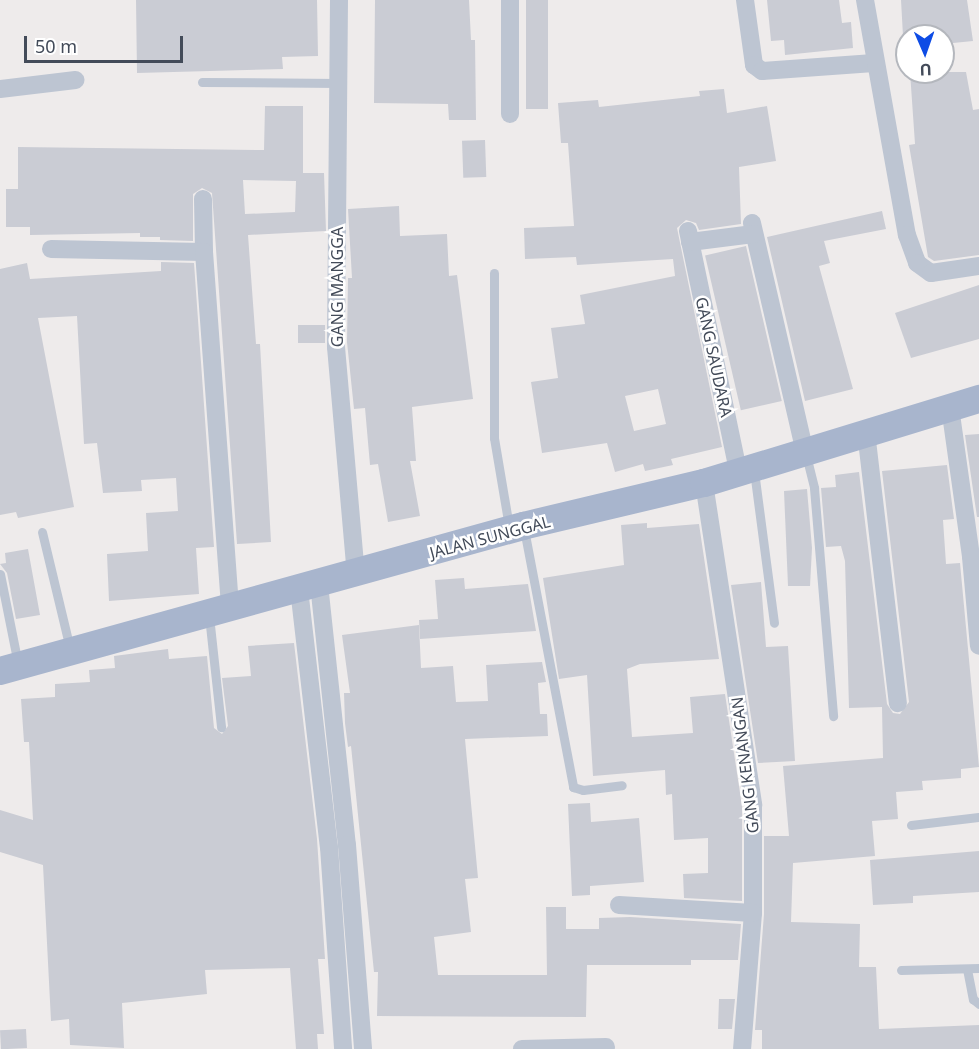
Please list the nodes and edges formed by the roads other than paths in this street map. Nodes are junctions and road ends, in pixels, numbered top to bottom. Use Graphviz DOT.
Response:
graph roads {
  1 [pos="339,0"];
  2 [pos="510,0"];
  3 [pos="745,0"];
  4 [pos="865,0"];
  5 [pos="874,63"];
  6 [pos="75,80"];
  7 [pos="202,82"];
  8 [pos="339,82"];
  9 [pos="0,89"];
  10 [pos="510,114"];
  11 [pos="203,199"];
  12 [pos="51,249"];
  13 [pos="204,252"];
  14 [pos="979,266"];
  15 [pos="494,273"];
  16 [pos="979,399"];
  17 [pos="950,407"];
  18 [pos="866,432"];
  19 [pos="805,452"];
  20 [pos="746,469"];
  21 [pos="704,483"];
  22 [pos="517,529"];
  23 [pos="42,532"];
  24 [pos="0,574"];
  25 [pos="356,574"];
  26 [pos="309,587"];
  27 [pos="219,611"];
  28 [pos="774,623"];
  29 [pos="979,646"];
  30 [pos="71,652"];
  31 [pos="9,668"];
  32 [pos="898,703"];
  33 [pos="833,716"];
  34 [pos="221,727"];
  35 [pos="622,785"];
  36 [pos="979,817"];
  37 [pos="910,825"];
  38 [pos="338,846"];
  39 [pos="619,905"];
  40 [pos="753,913"];
  41 [pos="979,968"];
  42 [pos="967,969"];
  43 [pos="902,970"];
  44 [pos="979,1004"];
  45 [pos="606,1047"];
  46 [pos="343,1049"];
  47 [pos="363,1049"];
  48 [pos="522,1049"];
  49 [pos="742,1049"];
  1 -- 8 [label="street, GANG MANGGA"];
  2 -- 10 [label="street"];
  3 -- 5 [label="street"];
  4 -- 5 [label="street"];
  5 -- 14 [label="street"];
  6 -- 9 [label="street"];
  7 -- 8 [label="lane"];
  8 -- 25 [label="street, GANG MANGGA"];
  11 -- 13 [label="street"];
  12 -- 13 [label="street"];
  13 -- 27 [label="street"];
  15 -- 22 [label="lane"];
  16 -- 17 [label="main road, JALAN SUNGGAL"];
  17 -- 18 [label="main road, JALAN SUNGGAL"];
  17 -- 29 [label="street"];
  18 -- 19 [label="main road, JALAN SUNGGAL"];
  18 -- 32 [label="street"];
  19 -- 20 [label="main road, JALAN SUNGGAL"];
  19 -- 20 [label="street, GANG SAUDARA"];
  19 -- 33 [label="lane"];
  20 -- 21 [label="main road, JALAN SUNGGAL"];
  20 -- 28 [label="lane"];
  21 -- 22 [label="main road, JALAN SUNGGAL"];
  21 -- 40 [label="street, GANG KENANGAN"];
  22 -- 25 [label="main road, JALAN SUNGGAL"];
  22 -- 35 [label="lane"];
  23 -- 30 [label="lane"];
  24 -- 31 [label="lane"];
  25 -- 26 [label="main road, JALAN SUNGGAL"];
  26 -- 27 [label="main road, JALAN SUNGGAL"];
  26 -- 38 [label="street"];
  27 -- 30 [label="main road, JALAN SUNGGAL"];
  27 -- 34 [label="lane"];
  30 -- 31 [label="main road, JALAN SUNGGAL"];
  36 -- 37 [label="lane"];
  38 -- 46 [label="street"];
  38 -- 47 [label="street"];
  39 -- 40 [label="street"];
  40 -- 49 [label="street, GANG KENANGAN"];
  41 -- 42 [label="lane"];
  42 -- 43 [label="lane"];
  42 -- 44 [label="lane"];
  45 -- 48 [label="street"];
}
